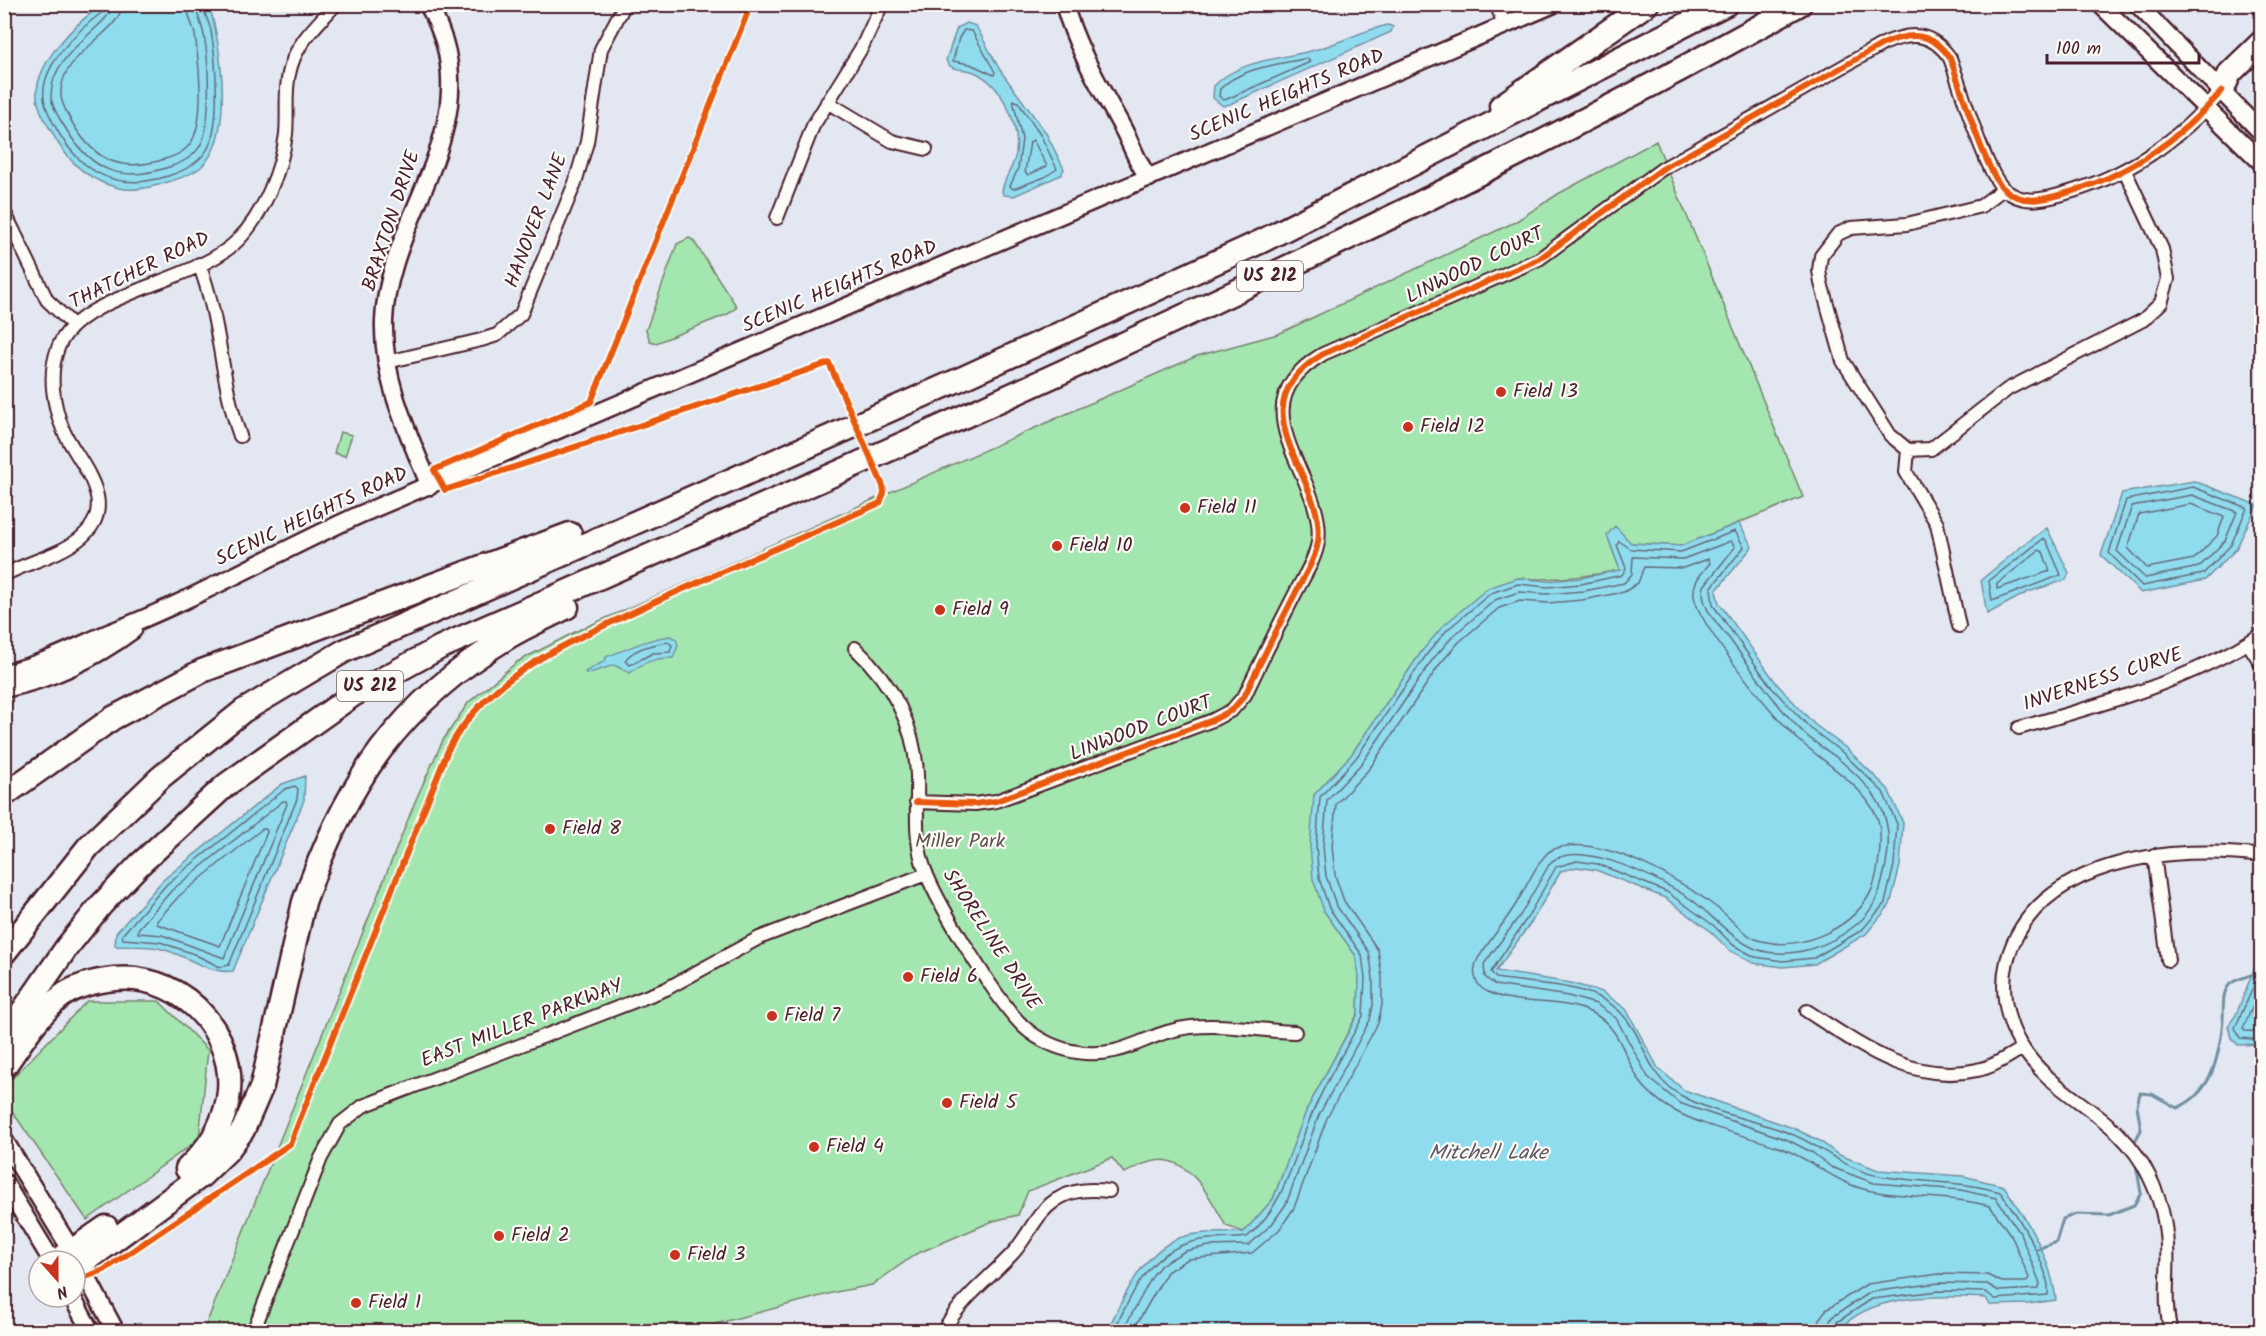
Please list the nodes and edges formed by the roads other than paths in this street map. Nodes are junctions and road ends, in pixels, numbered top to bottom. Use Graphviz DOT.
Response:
graph roads {
  1 [pos="336,4"];
  2 [pos="427,4"];
  3 [pos="625,4"];
  4 [pos="882,4"];
  5 [pos="1064,4"];
  6 [pos="1496,4"];
  7 [pos="1554,4"];
  8 [pos="1647,4"];
  9 [pos="1726,4"];
  10 [pos="1800,4"];
  11 [pos="1820,4"];
  12 [pos="2100,4"];
  13 [pos="2137,4"];
  14 [pos="1505,26"];
  15 [pos="2262,42"];
  16 [pos="2262,60"];
  17 [pos="1695,63"];
  18 [pos="2222,91"];
  19 [pos="827,102"];
  20 [pos="2205,110"];
  21 [pos="2262,133"];
  22 [pos="926,149"];
  23 [pos="2262,164"];
  24 [pos="2125,171"];
  25 [pos="1149,178"];
  26 [pos="2003,189"];
  27 [pos="6,218"];
  28 [pos="777,218"];
  29 [pos="1262,241"];
  30 [pos="199,264"];
  31 [pos="72,325"];
  32 [pos="387,362"];
  33 [pos="240,436"];
  34 [pos="819,440"];
  35 [pos="1908,450"];
  36 [pos="837,472"];
  37 [pos="430,486"];
  38 [pos="4,575"];
  39 [pos="148,619"];
  40 [pos="1959,626"];
  41 [pos="2262,634"];
  42 [pos="2248,643"];
  43 [pos="855,648"];
  44 [pos="2262,665"];
  45 [pos="4,673"];
  46 [pos="5,688"];
  47 [pos="2019,728"];
  48 [pos="4,795"];
  49 [pos="916,802"];
  50 [pos="2154,855"];
  51 [pos="2262,856"];
  52 [pos="926,874"];
  53 [pos="4,953"];
  54 [pos="2168,960"];
  55 [pos="1807,1011"];
  56 [pos="1295,1032"];
  57 [pos="4,1038"];
  58 [pos="2023,1048"];
  59 [pos="4,1067"];
  60 [pos="8,1146"];
  61 [pos="4,1182"];
  62 [pos="1109,1191"];
  63 [pos="45,1249"];
  64 [pos="64,1249"];
  65 [pos="87,1249"];
  66 [pos="87,1251"];
  67 [pos="87,1287"];
  68 [pos="79,1309"];
  69 [pos="91,1332"];
  70 [pos="116,1332"];
  71 [pos="253,1332"];
  72 [pos="943,1332"];
  73 [pos="2171,1332"];
  1 -- 30 [label="street, THATCHER ROAD"];
  2 -- 32 [label="street, BRAXTON DRIVE"];
  3 -- 32 [label="street, HANOVER LANE"];
  4 -- 19 [label="street"];
  5 -- 25 [label="street"];
  6 -- 14 [label="street"];
  7 -- 14 [label="street, SCENIC HEIGHTS ROAD"];
  8 -- 29 [label="highway"];
  9 -- 29 [label="highway, US 212"];
  10 -- 17 [label="highway, US 212"];
  11 -- 17 [label="highway"];
  12 -- 20 [label="street"];
  13 -- 18 [label="street"];
  14 -- 25 [label="street, SCENIC HEIGHTS ROAD"];
  15 -- 18 [label="highway"];
  16 -- 18 [label="highway"];
  17 -- 36 [label="highway, US 212"];
  18 -- 20 [label="street"];
  18 -- 21 [label="street"];
  19 -- 22 [label="street"];
  19 -- 28 [label="street"];
  20 -- 23 [label="street"];
  20 -- 24 [label="street"];
  24 -- 26 [label="street"];
  24 -- 35 [label="street"];
  25 -- 37 [label="street, SCENIC HEIGHTS ROAD"];
  26 -- 35 [label="street"];
  26 -- 49 [label="street, LINWOOD COURT"];
  27 -- 31 [label="street"];
  29 -- 34 [label="highway, US 212"];
  30 -- 31 [label="street, THATCHER ROAD"];
  30 -- 33 [label="street"];
  31 -- 38 [label="street, THATCHER ROAD"];
  32 -- 37 [label="street, BRAXTON DRIVE"];
  34 -- 48 [label="highway"];
  34 -- 53 [label="highway, US 212"];
  35 -- 40 [label="street"];
  36 -- 57 [label="highway, US 212"];
  36 -- 66 [label="highway"];
  37 -- 39 [label="street, SCENIC HEIGHTS ROAD"];
  39 -- 45 [label="street, SCENIC HEIGHTS ROAD"];
  39 -- 46 [label="street, SCENIC HEIGHTS ROAD"];
  41 -- 42 [label="street, INVERNESS CURVE"];
  42 -- 44 [label="street"];
  42 -- 47 [label="street, INVERNESS CURVE"];
  43 -- 49 [label="street, SHORELINE DRIVE"];
  49 -- 52 [label="street, SHORELINE DRIVE"];
  50 -- 51 [label="street"];
  50 -- 54 [label="street"];
  50 -- 58 [label="street"];
  52 -- 56 [label="street, SHORELINE DRIVE"];
  52 -- 71 [label="street, EAST MILLER PARKWAY"];
  55 -- 58 [label="street"];
  58 -- 73 [label="street"];
  59 -- 65 [label="highway"];
  60 -- 64 [label="street"];
  61 -- 63 [label="street"];
  62 -- 72 [label="street"];
  67 -- 70 [label="street"];
  68 -- 69 [label="street"];
}
